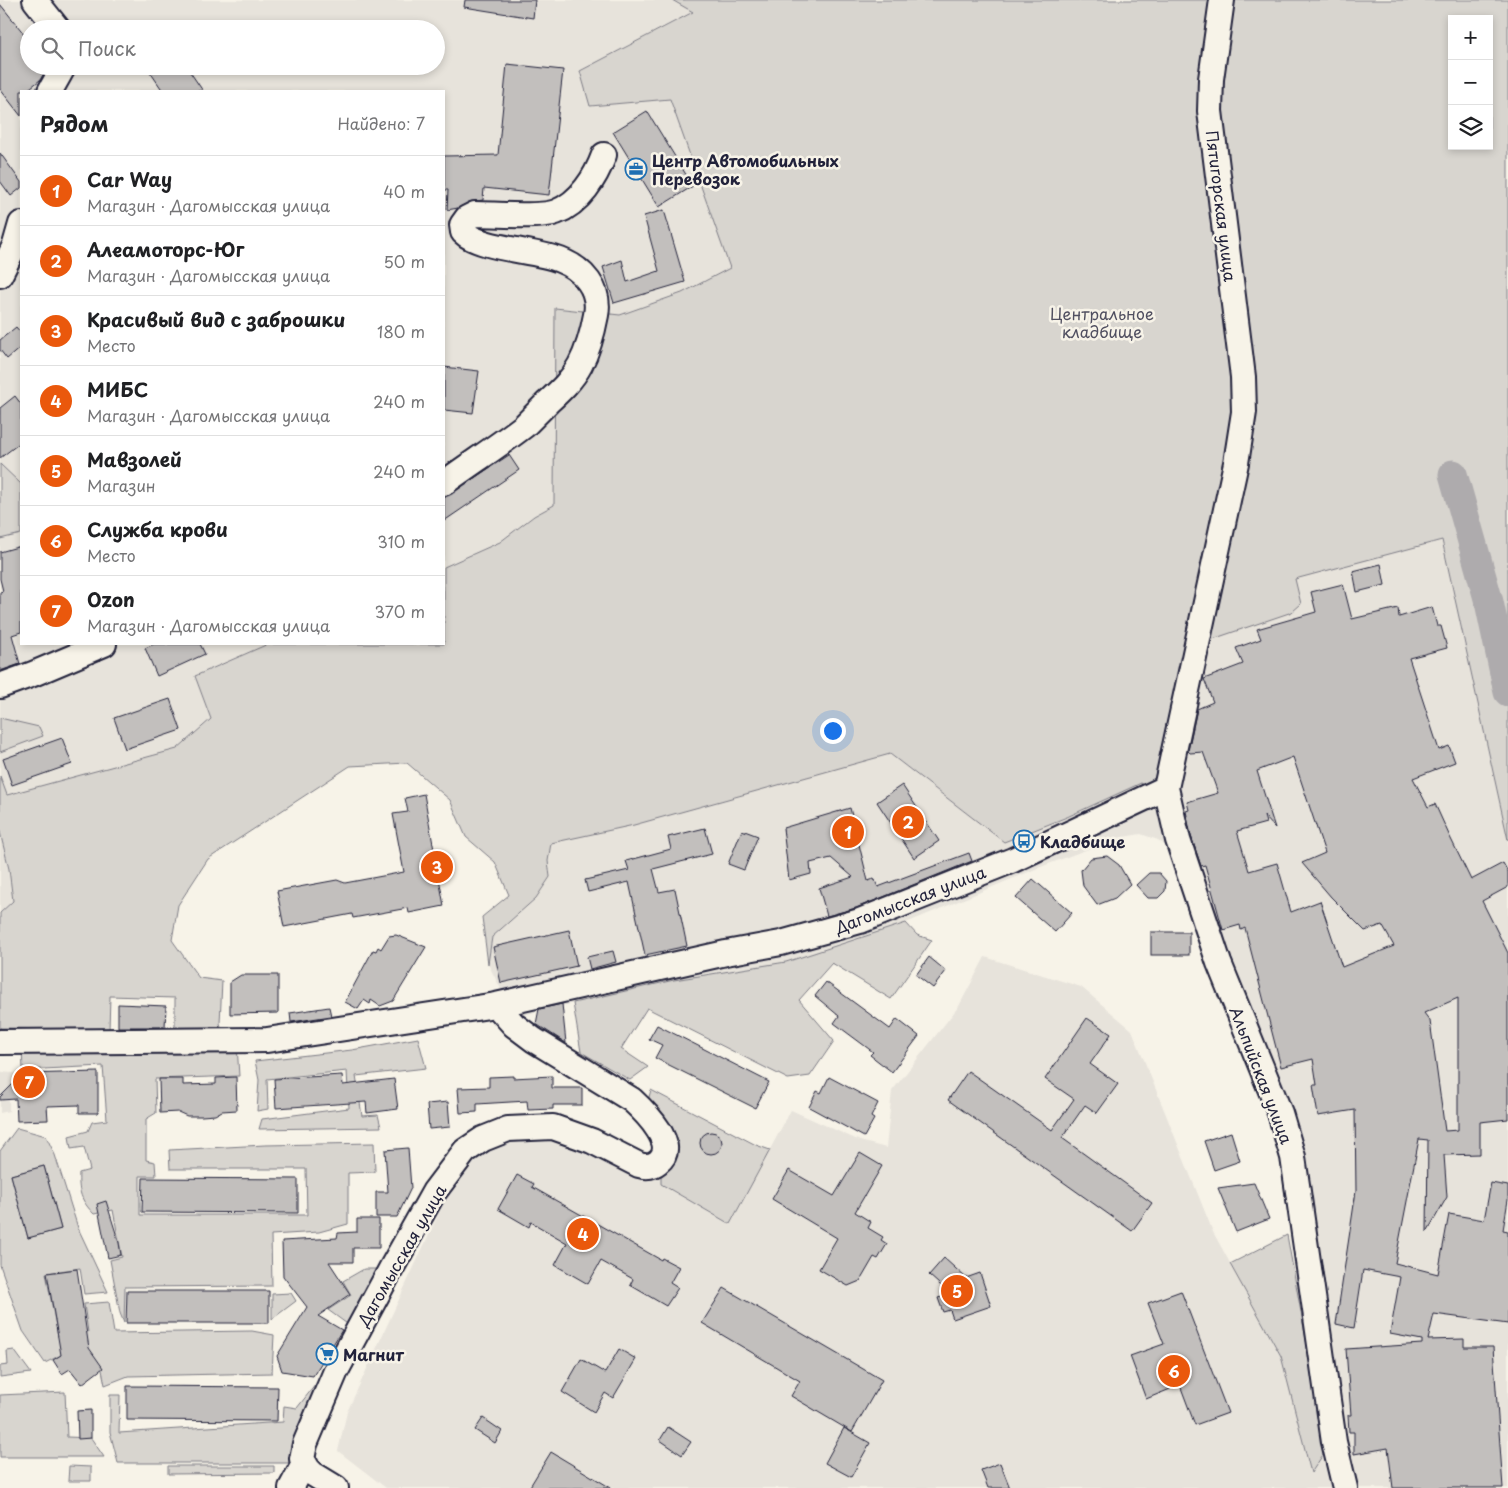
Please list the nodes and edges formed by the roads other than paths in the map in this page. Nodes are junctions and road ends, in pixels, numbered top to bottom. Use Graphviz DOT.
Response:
graph roads {
  1 [pos="35,0"];
  2 [pos="1222,0"];
  3 [pos="51,20"];
  4 [pos="59,75"];
  5 [pos="51,90"];
  6 [pos="604,155"];
  7 [pos="20,228"];
  8 [pos="0,275"];
  9 [pos="445,482"];
  10 [pos="102,645"];
  11 [pos="0,686"];
  12 [pos="1166,788"];
  13 [pos="496,1005"];
  14 [pos="0,1042"];
  15 [pos="304,1464"];
  16 [pos="291,1488"];
  17 [pos="336,1488"];
  18 [pos="1345,1488"];
  1 -- 3 [label="street"];
  2 -- 12 [label="street, Пятигорская улица"];
  4 -- 5 [label="street"];
  6 -- 9 [label="street"];
  7 -- 8 [label="street"];
  10 -- 11 [label="street"];
  12 -- 13 [label="street, Дагомысская улица"];
  12 -- 18 [label="street, Альпийская улица"];
  13 -- 14 [label="street, Дагомысская улица"];
  13 -- 15 [label="street, Дагомысская улица"];
  15 -- 16 [label="street"];
  15 -- 17 [label="street"];
}
